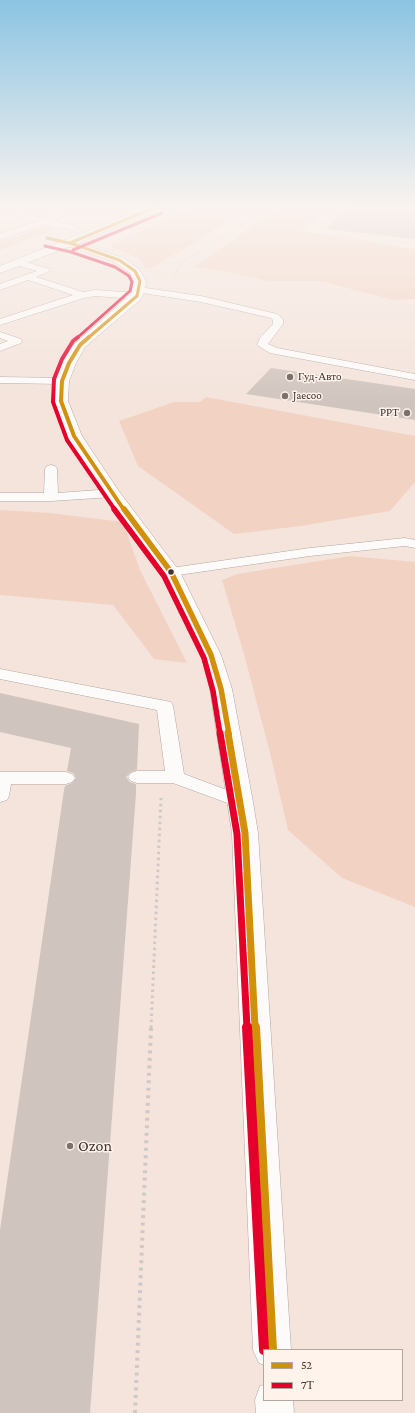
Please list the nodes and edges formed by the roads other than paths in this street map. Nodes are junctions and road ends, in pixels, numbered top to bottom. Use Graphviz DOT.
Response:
graph roads {
  1 [pos="43,272"];
  2 [pos="135,272"];
  3 [pos="26,277"];
  4 [pos="0,286"];
  5 [pos="138,293"];
  6 [pos="82,294"];
  7 [pos="0,322"];
  8 [pos="0,335"];
  9 [pos="0,348"];
  10 [pos="415,377"];
  11 [pos="0,380"];
  12 [pos="62,381"];
  13 [pos="51,469"];
  14 [pos="112,493"];
  15 [pos="0,497"];
  16 [pos="51,497"];
  17 [pos="415,544"];
  18 [pos="171,572"];
  19 [pos="0,674"];
  20 [pos="168,777"];
  21 [pos="66,778"];
  22 [pos="137,778"];
  23 [pos="1,785"];
  24 [pos="241,802"];
  25 [pos="272,1349"];
  26 [pos="274,1401"];
  27 [pos="275,1413"];
  1 -- 3 [label="lane"];
  2 -- 5 [label="street"];
  3 -- 4 [label="lane"];
  3 -- 6 [label="lane"];
  5 -- 6 [label="lane"];
  5 -- 10 [label="lane"];
  5 -- 12 [label="street"];
  6 -- 7 [label="lane"];
  8 -- 9 [label="lane"];
  11 -- 12 [label="lane"];
  12 -- 14 [label="street"];
  13 -- 16 [label="lane"];
  14 -- 16 [label="lane"];
  14 -- 18 [label="street"];
  15 -- 16 [label="lane"];
  17 -- 18 [label="lane"];
  18 -- 24 [label="street"];
  19 -- 20 [label="lane"];
  20 -- 22 [label="lane"];
  20 -- 24 [label="lane"];
  21 -- 23 [label="lane"];
  24 -- 25 [label="street"];
  26 -- 27 [label="street"];
}
